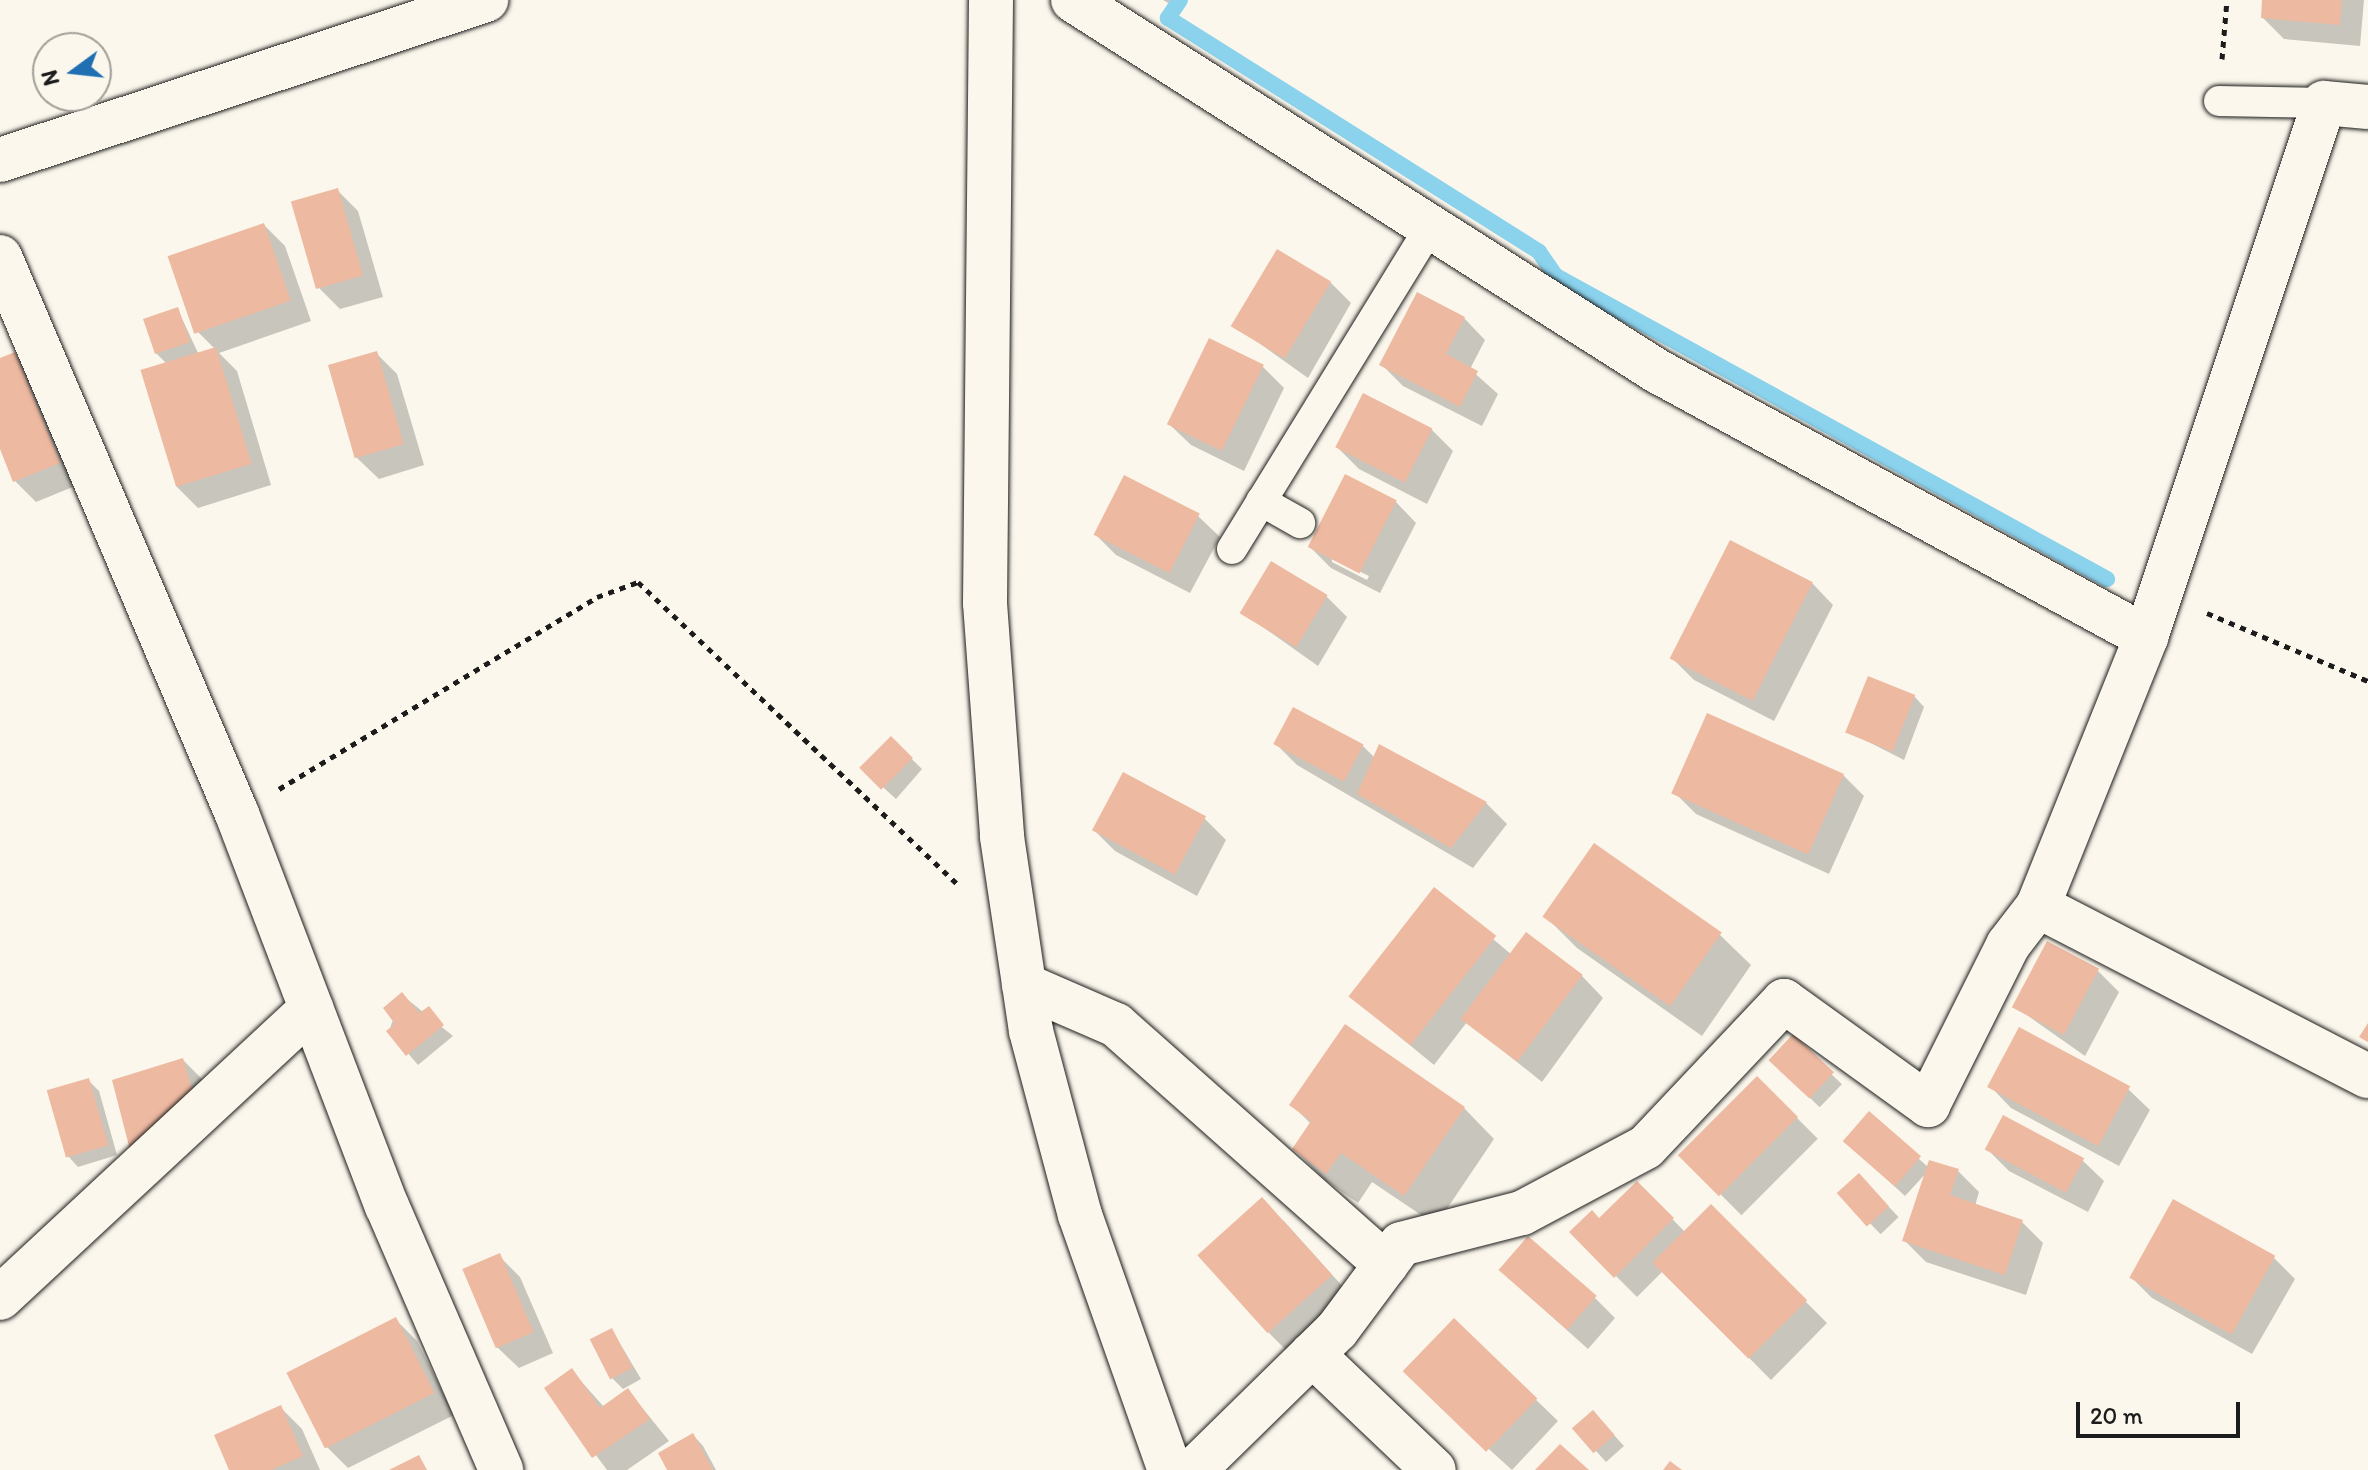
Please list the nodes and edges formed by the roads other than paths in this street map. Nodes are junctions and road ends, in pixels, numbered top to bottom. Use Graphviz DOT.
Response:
graph roads {
  1 [pos="486,0"];
  2 [pos="991,0"];
  3 [pos="1073,0"];
  4 [pos="2219,101"];
  5 [pos="2324,103"];
  6 [pos="2368,107"];
  7 [pos="0,160"];
  8 [pos="1430,227"];
  9 [pos="0,257"];
  10 [pos="1261,501"];
  11 [pos="1300,523"];
  12 [pos="1232,549"];
  13 [pos="2146,637"];
  14 [pos="2038,906"];
  15 [pos="1024,985"];
  16 [pos="311,1009"];
  17 [pos="2368,1076"];
  18 [pos="1386,1265"];
  19 [pos="0,1298"];
  20 [pos="1312,1354"];
  21 [pos="501,1470"];
  22 [pos="1170,1470"];
  23 [pos="1194,1470"];
  24 [pos="1434,1470"];
  1 -- 7 [label="street"];
  2 -- 15 [label="street"];
  3 -- 8 [label="street"];
  4 -- 5 [label="lane"];
  5 -- 6 [label="street"];
  5 -- 13 [label="street"];
  8 -- 10 [label="lane"];
  8 -- 13 [label="street"];
  9 -- 16 [label="street"];
  10 -- 11 [label="lane"];
  10 -- 12 [label="lane"];
  13 -- 14 [label="street"];
  14 -- 17 [label="street"];
  14 -- 18 [label="street"];
  15 -- 18 [label="street"];
  15 -- 22 [label="street"];
  16 -- 19 [label="street"];
  16 -- 21 [label="street"];
  18 -- 20 [label="street"];
  20 -- 23 [label="street"];
  20 -- 24 [label="street"];
}
